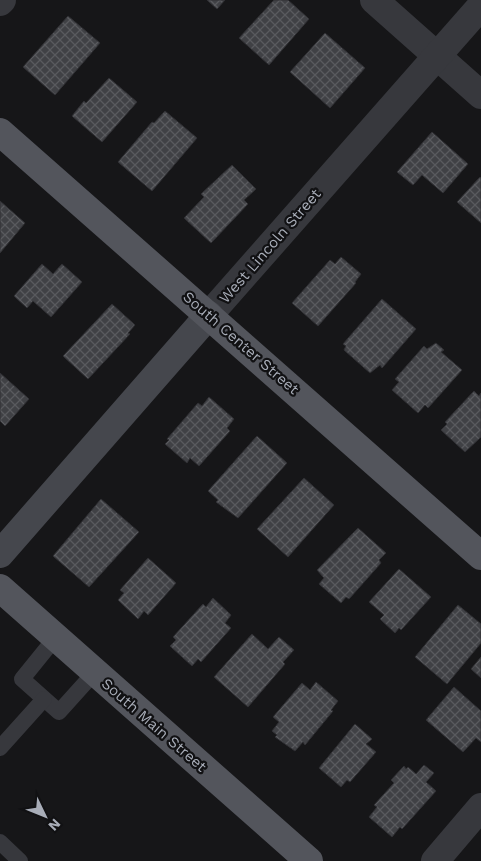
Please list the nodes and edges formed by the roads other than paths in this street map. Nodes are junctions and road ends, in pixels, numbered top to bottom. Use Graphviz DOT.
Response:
graph roads {
  1 [pos="374,0"];
  2 [pos="481,6"];
  3 [pos="437,56"];
  4 [pos="481,94"];
  5 [pos="0,132"];
  6 [pos="209,315"];
  7 [pos="0,554"];
  8 [pos="481,556"];
  9 [pos="0,588"];
  10 [pos="56,637"];
  11 [pos="95,672"];
  12 [pos="44,699"];
  13 [pos="0,748"];
  14 [pos="481,807"];
  15 [pos="0,842"];
  16 [pos="301,858"];
  17 [pos="20,861"];
  18 [pos="435,861"];
  1 -- 3 [label="street"];
  2 -- 3 [label="street, West Lincoln Street"];
  3 -- 4 [label="street"];
  3 -- 6 [label="street, West Lincoln Street"];
  5 -- 6 [label="main road, South Center Street"];
  6 -- 7 [label="main road, West Lincoln Street"];
  6 -- 8 [label="main road, South Center Street"];
  9 -- 10 [label="main road, South Main Street"];
  10 -- 11 [label="main road, South Main Street"];
  10 -- 12 [label="lane"];
  11 -- 12 [label="lane"];
  11 -- 16 [label="main road, South Main Street"];
  12 -- 13 [label="lane"];
  14 -- 18 [label="street"];
  15 -- 17 [label="lane"];
}
